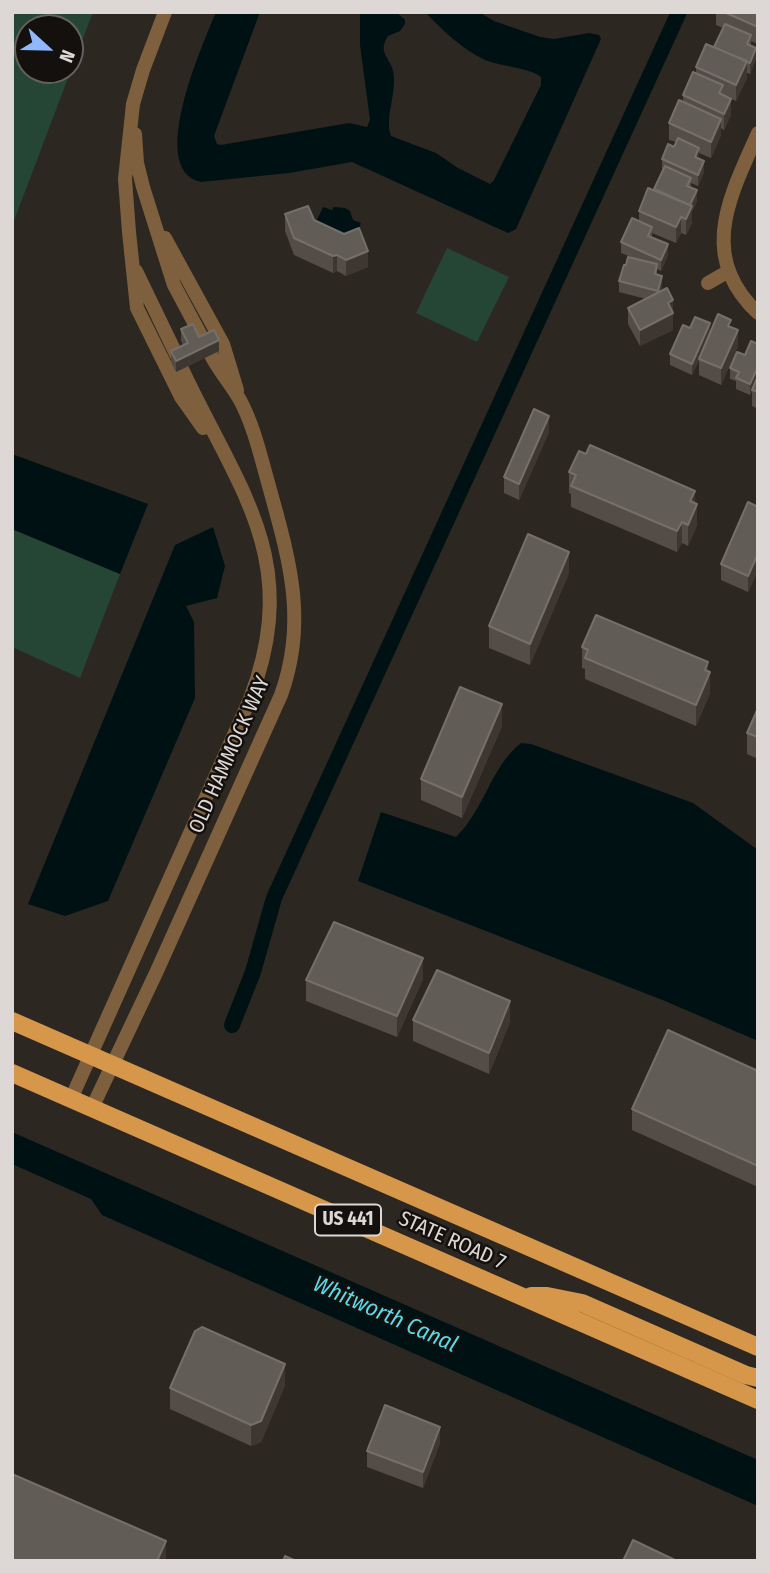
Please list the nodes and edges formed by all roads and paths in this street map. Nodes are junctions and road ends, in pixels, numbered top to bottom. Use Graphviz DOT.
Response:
graph roads {
  1 [pos="165,12"];
  2 [pos="143,70"];
  3 [pos="758,133"];
  4 [pos="153,220"];
  5 [pos="133,264"];
  6 [pos="729,271"];
  7 [pos="708,283"];
  8 [pos="758,313"];
  9 [pos="240,401"];
  10 [pos="228,460"];
  11 [pos="12,1021"];
  12 [pos="90,1056"];
  13 [pos="112,1065"];
  14 [pos="12,1073"];
  15 [pos="71,1099"];
  16 [pos="92,1108"];
  17 [pos="521,1296"];
  18 [pos="758,1347"];
  19 [pos="758,1378"];
  20 [pos="758,1399"];
  1 -- 2 [label="street, OLD HAMMOCK WAY"];
  2 -- 4 [label="street, OLD HAMMOCK WAY"];
  2 -- 5 [label="street, OLD HAMMOCK WAY"];
  3 -- 6 [label="street"];
  4 -- 9 [label="street, OLD HAMMOCK WAY"];
  4 -- 9 [label="street, OLD HAMMOCK WAY"];
  5 -- 10 [label="street, OLD HAMMOCK WAY"];
  5 -- 10 [label="street, OLD HAMMOCK WAY"];
  6 -- 7 [label="street"];
  6 -- 8 [label="street"];
  9 -- 13 [label="street, OLD HAMMOCK WAY"];
  10 -- 12 [label="street, OLD HAMMOCK WAY"];
  11 -- 12 [label="main road, STATE ROAD 7 / US 441"];
  12 -- 13 [label="main road, STATE ROAD 7 / US 441"];
  12 -- 15 [label="street, OLD HAMMOCK WAY"];
  13 -- 16 [label="street, OLD HAMMOCK WAY"];
  13 -- 18 [label="main road, STATE ROAD 7 / US 441"];
  14 -- 15 [label="main road, STATE ROAD 7 / US 441"];
  15 -- 16 [label="main road, STATE ROAD 7 / US 441"];
  16 -- 17 [label="main road, STATE ROAD 7 / US 441"];
  17 -- 19 [label="main road"];
  17 -- 20 [label="main road, STATE ROAD 7 / US 441"];
}
